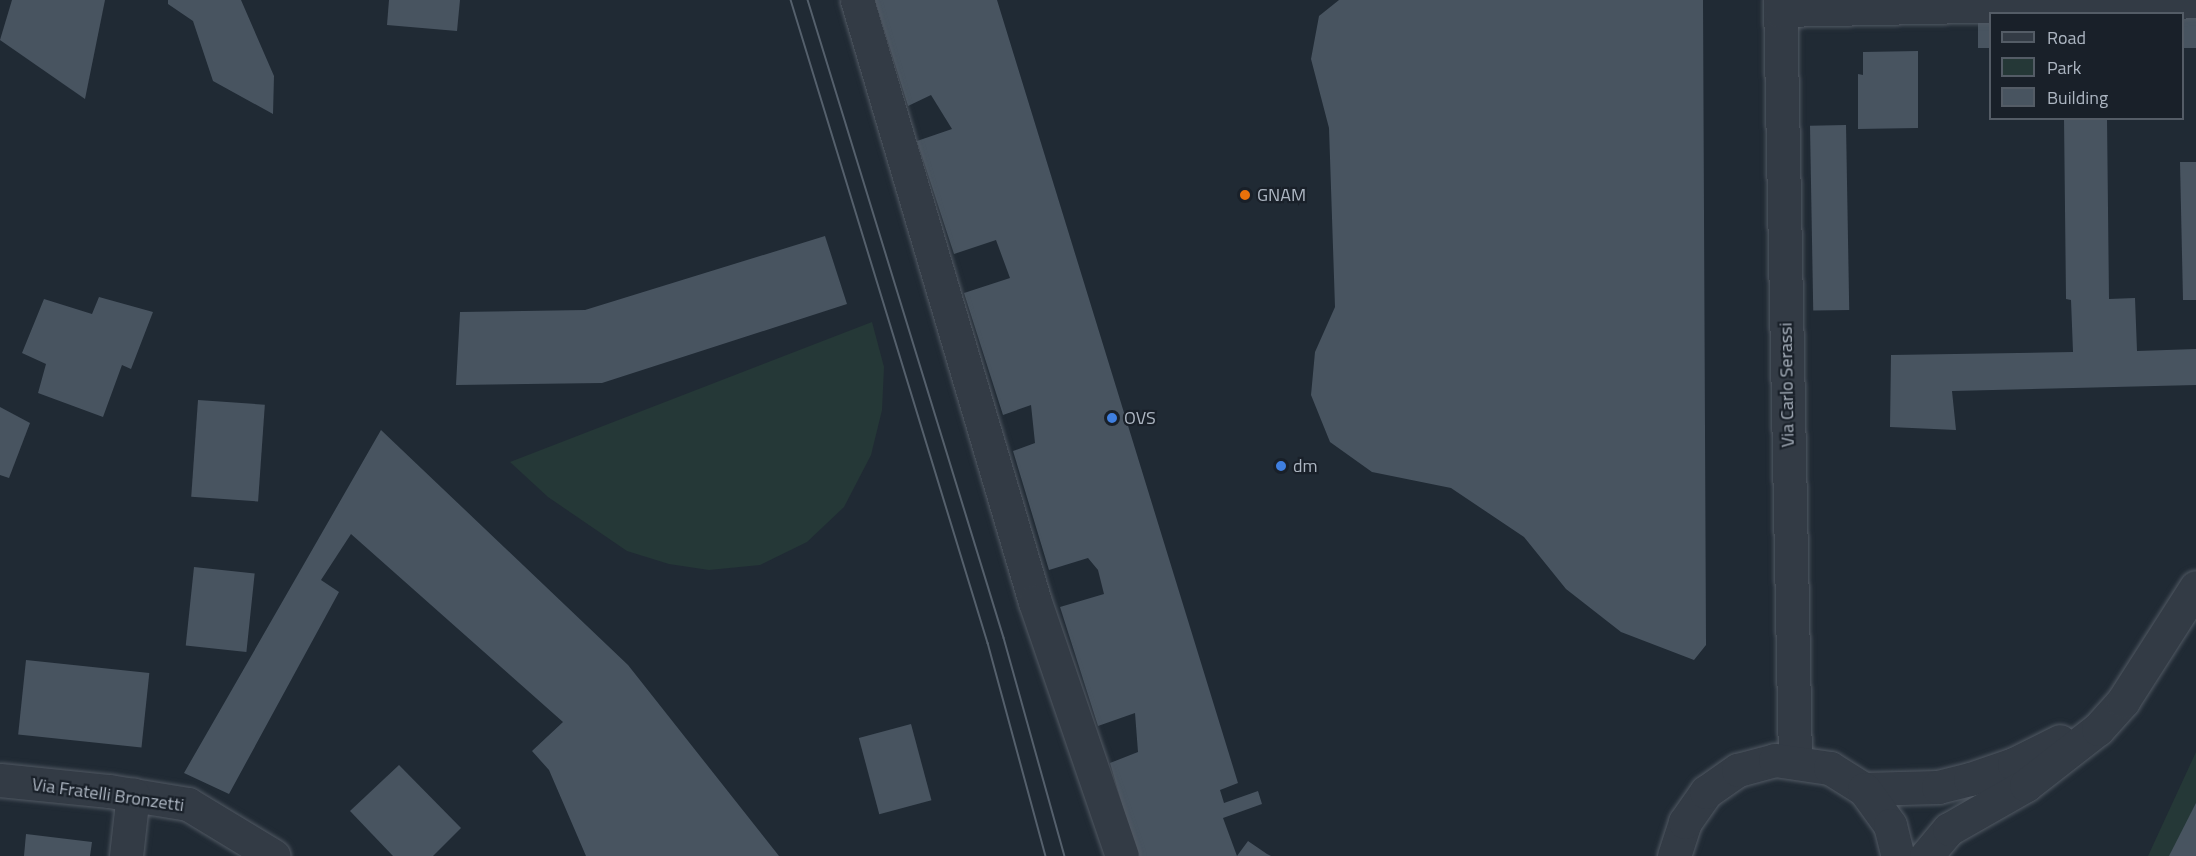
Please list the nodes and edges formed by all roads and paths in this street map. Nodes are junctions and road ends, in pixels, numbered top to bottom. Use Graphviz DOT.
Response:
graph roads {
  1 [pos="857,0"];
  2 [pos="2196,1"];
  3 [pos="1780,5"];
  4 [pos="2196,587"];
  5 [pos="2123,701"];
  6 [pos="1795,760"];
  7 [pos="0,780"];
  8 [pos="1864,789"];
  9 [pos="133,795"];
  10 [pos="1669,841"];
  11 [pos="126,856"];
  12 [pos="274,856"];
  13 [pos="1122,856"];
  14 [pos="1898,856"];
  15 [pos="1926,856"];
  1 -- 13 [label="street"];
  2 -- 3 [label="street, Via Carlo Serassi"];
  3 -- 6 [label="street, Via Carlo Serassi"];
  4 -- 5 [label="street"];
  5 -- 8 [label="street"];
  5 -- 15 [label="street"];
  6 -- 8 [label="street"];
  6 -- 10 [label="street"];
  7 -- 9 [label="street, Via Fratelli Bronzetti"];
  8 -- 14 [label="street"];
  9 -- 11 [label="street"];
  9 -- 12 [label="street, Via Fratelli Bronzetti"];
}
